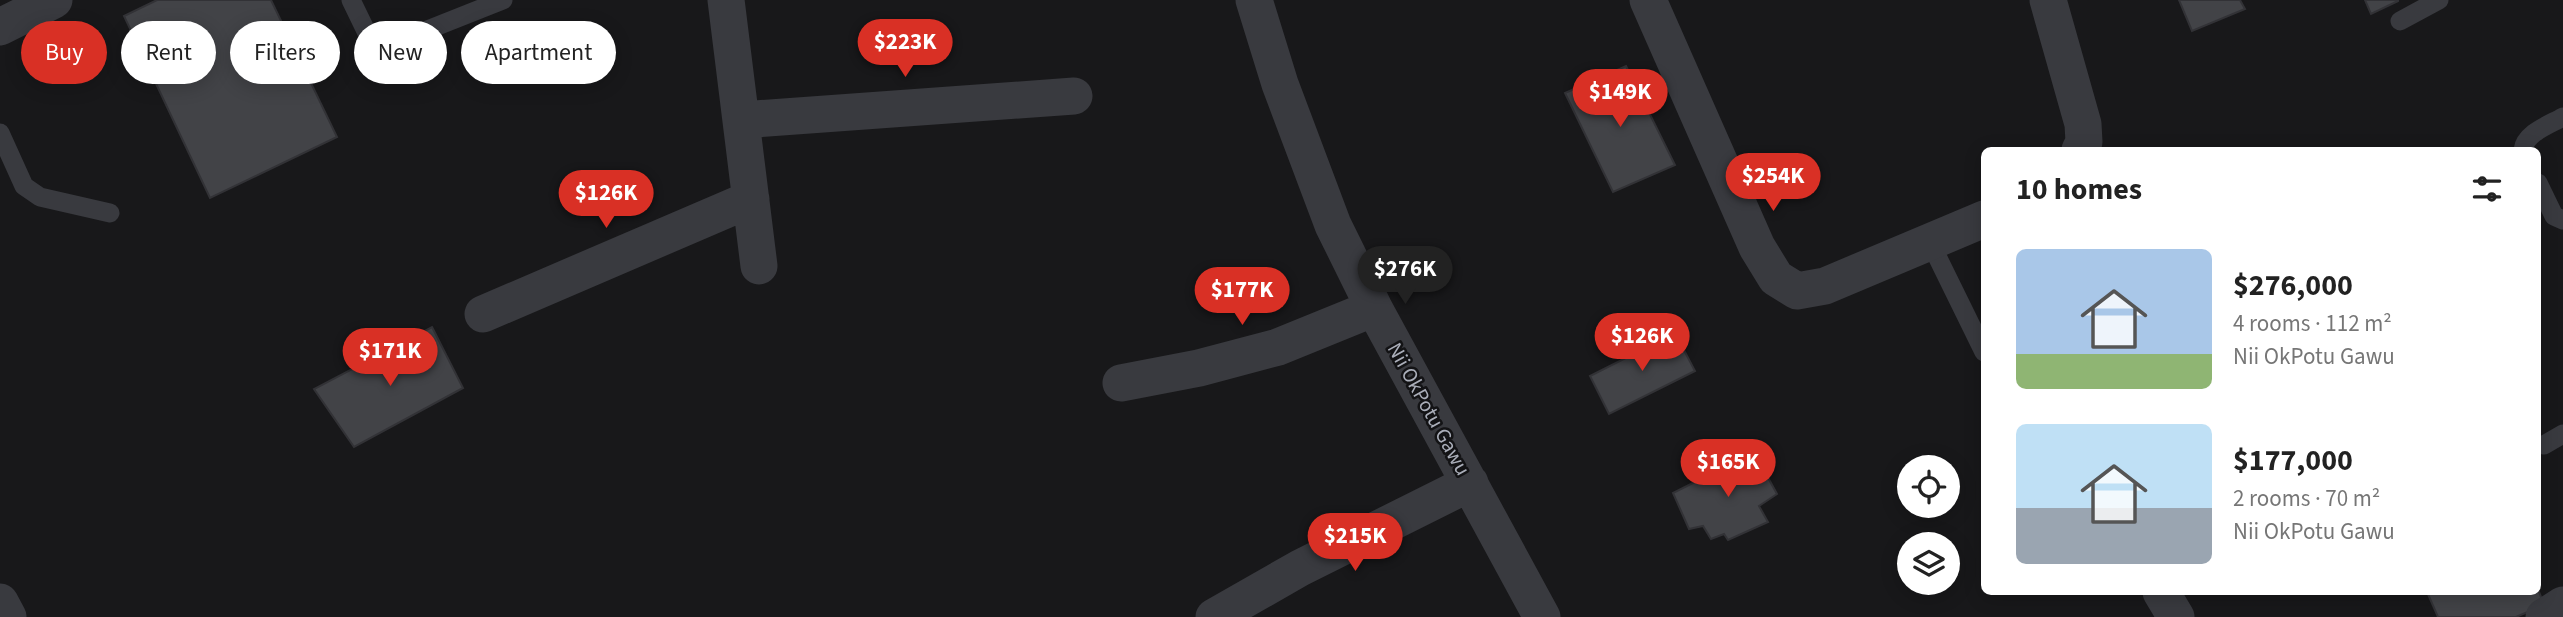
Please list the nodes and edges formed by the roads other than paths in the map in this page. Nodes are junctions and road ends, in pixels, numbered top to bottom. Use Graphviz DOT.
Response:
graph roads {
  1 [pos="54,0"];
  2 [pos="351,0"];
  3 [pos="503,0"];
  4 [pos="726,0"];
  5 [pos="1254,0"];
  6 [pos="1648,0"];
  7 [pos="2048,0"];
  8 [pos="2440,0"];
  9 [pos="2400,21"];
  10 [pos="0,27"];
  11 [pos="1074,96"];
  12 [pos="2563,117"];
  13 [pos="741,120"];
  14 [pos="0,133"];
  15 [pos="2082,147"];
  16 [pos="2524,147"];
  17 [pos="2541,189"];
  18 [pos="751,199"];
  19 [pos="110,213"];
  20 [pos="1981,220"];
  21 [pos="2563,220"];
  22 [pos="1930,242"];
  23 [pos="759,266"];
  24 [pos="1374,308"];
  25 [pos="483,314"];
  26 [pos="1981,346"];
  27 [pos="1121,383"];
  28 [pos="2563,434"];
  29 [pos="2544,445"];
  30 [pos="1470,484"];
  31 [pos="2163,595"];
  32 [pos="0,602"];
  33 [pos="2563,605"];
  34 [pos="8,617"];
  35 [pos="1214,617"];
  36 [pos="1542,617"];
  37 [pos="2176,617"];
  38 [pos="2544,617"];
  1 -- 10 [label="street"];
  2 -- 3 [label="lane"];
  4 -- 13 [label="street"];
  5 -- 24 [label="street, Nii OkPotu Gawu"];
  6 -- 22 [label="street"];
  7 -- 15 [label="street"];
  8 -- 9 [label="lane"];
  11 -- 13 [label="street"];
  12 -- 16 [label="lane"];
  13 -- 18 [label="street"];
  14 -- 19 [label="lane"];
  17 -- 21 [label="lane"];
  18 -- 23 [label="street"];
  18 -- 25 [label="street"];
  20 -- 22 [label="street"];
  22 -- 26 [label="lane"];
  24 -- 27 [label="street"];
  24 -- 30 [label="street, Nii OkPotu Gawu"];
  28 -- 29 [label="lane"];
  30 -- 35 [label="street"];
  30 -- 36 [label="street, Nii OkPotu Gawu"];
  31 -- 37 [label="street"];
  32 -- 34 [label="street"];
  33 -- 38 [label="street"];
}
